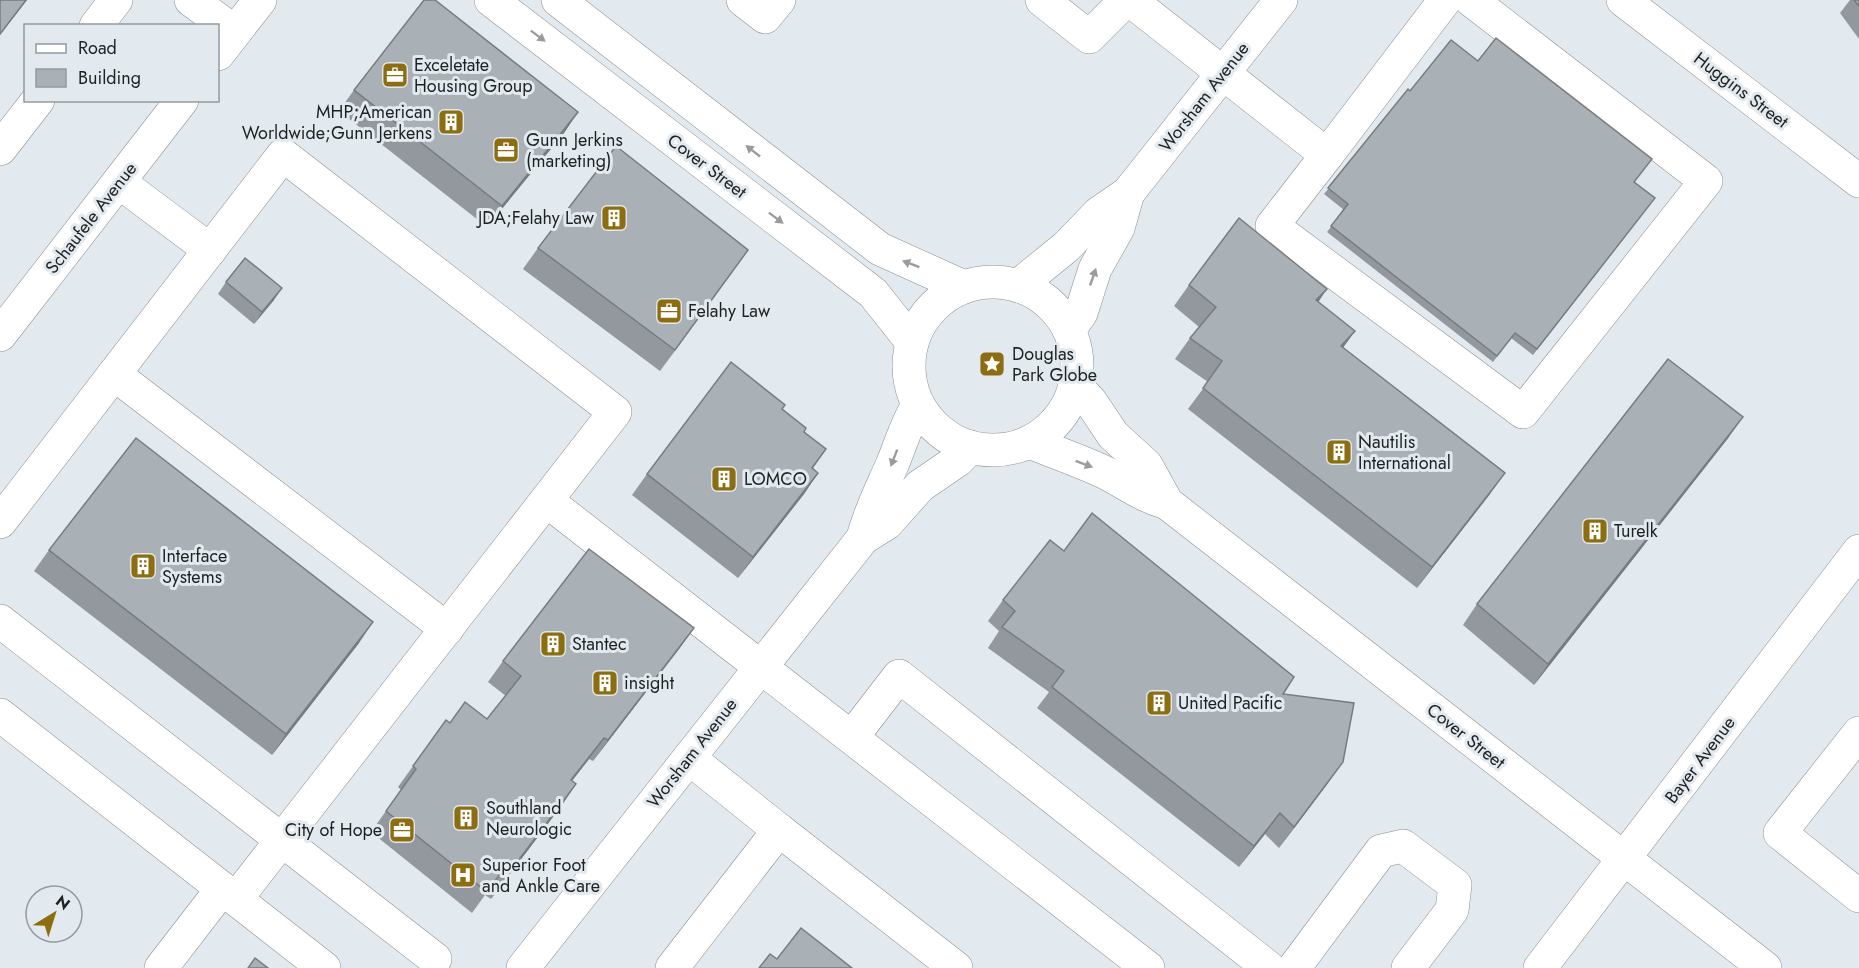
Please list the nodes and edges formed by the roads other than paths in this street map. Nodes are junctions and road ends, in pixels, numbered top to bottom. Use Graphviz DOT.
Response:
graph roads {
  1 [pos="116,0"];
  2 [pos="191,0"];
  3 [pos="260,0"];
  4 [pos="491,0"];
  5 [pos="558,0"];
  6 [pos="743,0"];
  7 [pos="778,0"];
  8 [pos="1042,0"];
  9 [pos="1128,0"];
  10 [pos="1281,0"];
  11 [pos="1445,0"];
  12 [pos="1471,0"];
  13 [pos="1623,0"];
  14 [pos="98,24"];
  15 [pos="211,24"];
  16 [pos="226,43"];
  17 [pos="1223,74"];
  18 [pos="36,102"];
  19 [pos="180,102"];
  20 [pos="0,149"];
  21 [pos="1327,155"];
  22 [pos="1859,181"];
  23 [pos="119,182"];
  24 [pos="1128,193"];
  25 [pos="210,250"];
  26 [pos="1018,286"];
  27 [pos="964,287"];
  28 [pos="5,318"];
  29 [pos="1069,330"];
  30 [pos="912,342"];
  31 [pos="114,374"];
  32 [pos="1076,385"];
  33 [pos="918,405"];
  34 [pos="1030,442"];
  35 [pos="970,447"];
  36 [pos="547,501"];
  37 [pos="1167,503"];
  38 [pos="0,522"];
  39 [pos="863,538"];
  40 [pos="1859,551"];
  41 [pos="0,621"];
  42 [pos="447,629"];
  43 [pos="760,666"];
  44 [pos="0,715"];
  45 [pos="1859,733"];
  46 [pos="852,737"];
  47 [pos="688,758"];
  48 [pos="779,830"];
  49 [pos="282,840"];
  50 [pos="1626,858"];
  51 [pos="229,894"];
  52 [pos="1859,896"];
  53 [pos="435,960"];
  54 [pos="161,968"];
  55 [pos="324,968"];
  56 [pos="523,968"];
  57 [pos="672,968"];
  58 [pos="956,968"];
  59 [pos="1148,968"];
  60 [pos="1269,968"];
  61 [pos="1294,968"];
  62 [pos="1408,968"];
  63 [pos="1540,968"];
  64 [pos="1766,968"];
  1 -- 14 [label="street"];
  2 -- 15 [label="street"];
  3 -- 16 [label="street"];
  4 -- 30 [label="street, Cover Street, one-way"];
  27 -- 5 [label="street, one-way"];
  6 -- 7 [label="street"];
  8 -- 9 [label="street"];
  9 -- 17 [label="street"];
  10 -- 17 [label="street, Worsham Avenue"];
  11 -- 21 [label="street"];
  12 -- 21 [label="street"];
  13 -- 22 [label="street, Huggins Street"];
  17 -- 21 [label="street"];
  17 -- 24 [label="street, Worsham Avenue"];
  18 -- 20 [label="street"];
  19 -- 23 [label="street, Schaufele Avenue"];
  23 -- 25 [label="street"];
  23 -- 28 [label="street, Schaufele Avenue"];
  24 -- 26 [label="street, Worsham Avenue"];
  29 -- 24 [label="street, Worsham Avenue, one-way"];
  25 -- 31 [label="street"];
  25 -- 36 [label="street"];
  26 -- 27 [label="street"];
  26 -- 29 [label="street"];
  27 -- 30 [label="street"];
  29 -- 32 [label="street"];
  30 -- 33 [label="street"];
  31 -- 38 [label="street"];
  31 -- 42 [label="street"];
  32 -- 34 [label="street"];
  32 -- 37 [label="street, Cover Street"];
  33 -- 35 [label="street"];
  33 -- 39 [label="street, Worsham Avenue, one-way"];
  34 -- 35 [label="street"];
  34 -- 37 [label="street, Cover Street, one-way"];
  35 -- 39 [label="street, Worsham Avenue"];
  36 -- 42 [label="street"];
  36 -- 43 [label="street"];
  37 -- 50 [label="street, Cover Street"];
  39 -- 43 [label="street, Worsham Avenue"];
  40 -- 50 [label="street, Bayer Avenue"];
  41 -- 49 [label="street"];
  42 -- 49 [label="street"];
  43 -- 46 [label="street"];
  43 -- 47 [label="street, Worsham Avenue"];
  44 -- 51 [label="street"];
  45 -- 52 [label="street"];
  46 -- 59 [label="street"];
  46 -- 60 [label="street"];
  47 -- 48 [label="street"];
  47 -- 56 [label="street, Worsham Avenue"];
  48 -- 57 [label="street"];
  48 -- 58 [label="street"];
  49 -- 51 [label="street"];
  49 -- 53 [label="street"];
  50 -- 63 [label="street, Bayer Avenue"];
  50 -- 64 [label="street, Cover Street"];
  51 -- 54 [label="street"];
  51 -- 55 [label="street"];
  61 -- 62 [label="street"];
}
